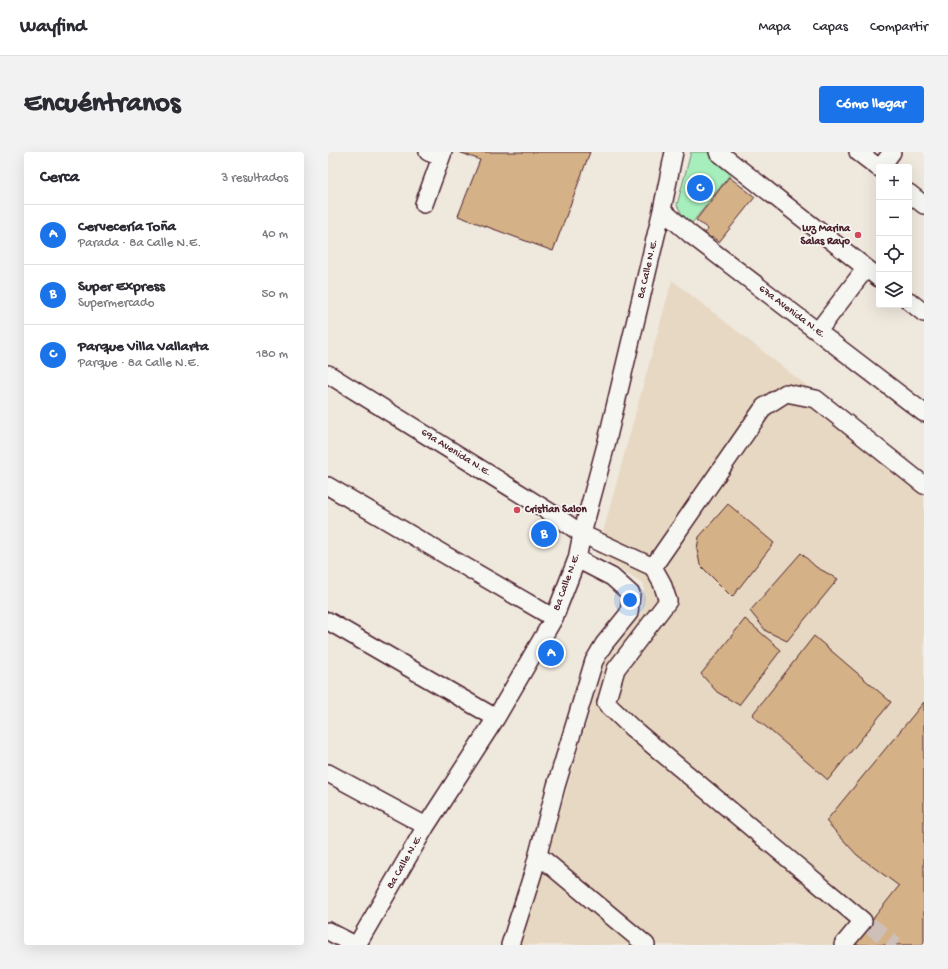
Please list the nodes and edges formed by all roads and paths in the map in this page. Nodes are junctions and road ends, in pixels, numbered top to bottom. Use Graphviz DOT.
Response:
graph roads {
  1 [pos="674,152"];
  2 [pos="718,152"];
  3 [pos="858,152"];
  4 [pos="892,152"];
  5 [pos="438,154"];
  6 [pos="876,164"];
  7 [pos="882,164"];
  8 [pos="912,195"];
  9 [pos="424,204"];
  10 [pos="924,205"];
  11 [pos="662,210"];
  12 [pos="873,273"];
  13 [pos="912,303"];
  14 [pos="924,313"];
  15 [pos="818,331"];
  16 [pos="328,374"];
  17 [pos="924,413"];
  18 [pos="924,485"];
  19 [pos="328,486"];
  20 [pos="582,534"];
  21 [pos="577,559"];
  22 [pos="653,566"];
  23 [pos="554,618"];
  24 [pos="328,621"];
  25 [pos="496,718"];
  26 [pos="328,773"];
  27 [pos="426,826"];
  28 [pos="538,855"];
  29 [pos="328,931"];
  30 [pos="356,945"];
  31 [pos="510,945"];
  32 [pos="646,945"];
  33 [pos="843,945"];
  1 -- 11 [label="street, 8a Calle N.E."];
  2 -- 12 [label="street"];
  3 -- 6 [label="street"];
  4 -- 7 [label="street"];
  5 -- 9 [label="street"];
  8 -- 10 [label="street"];
  11 -- 15 [label="street, 67a Avenida N.E."];
  11 -- 20 [label="street, 8a Calle N.E."];
  12 -- 15 [label="street"];
  13 -- 14 [label="street"];
  15 -- 17 [label="street, 67a Avenida N.E."];
  16 -- 20 [label="street, 69a Avenida N.E."];
  18 -- 22 [label="street"];
  19 -- 23 [label="street"];
  20 -- 21 [label="street, 8a Calle N.E."];
  20 -- 22 [label="street, 69a Avenida N.E."];
  21 -- 23 [label="street, 8a Calle N.E."];
  21 -- 28 [label="street"];
  22 -- 33 [label="street"];
  23 -- 25 [label="street, 8a Calle N.E."];
  24 -- 25 [label="street"];
  25 -- 27 [label="street, 8a Calle N.E."];
  26 -- 27 [label="street"];
  27 -- 30 [label="street, 8a Calle N.E."];
  28 -- 31 [label="street"];
  28 -- 32 [label="street"];
  29 -- 30 [label="street"];
}
